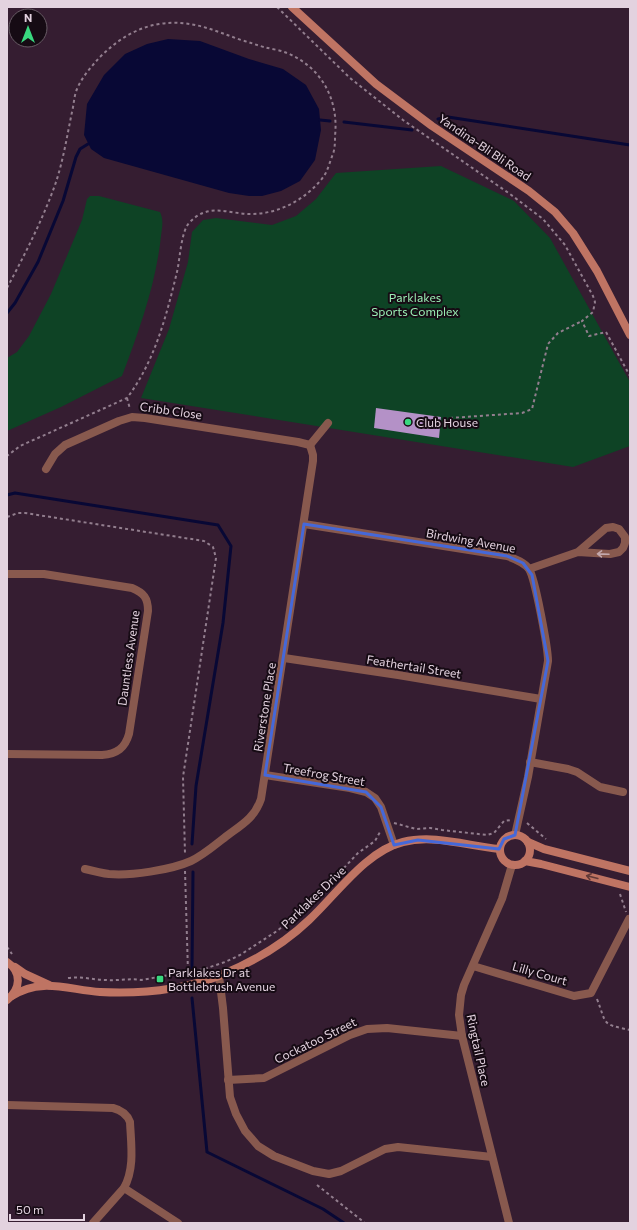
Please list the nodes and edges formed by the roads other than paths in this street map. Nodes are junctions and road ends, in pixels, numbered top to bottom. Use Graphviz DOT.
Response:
graph roads {
  1 [pos="292,7"];
  2 [pos="630,334"];
  3 [pos="328,424"];
  4 [pos="310,445"];
  5 [pos="46,469"];
  6 [pos="304,524"];
  7 [pos="578,552"];
  8 [pos="529,569"];
  9 [pos="7,574"];
  10 [pos="284,658"];
  11 [pos="541,699"];
  12 [pos="7,754"];
  13 [pos="530,762"];
  14 [pos="265,775"];
  15 [pos="623,792"];
  16 [pos="515,835"];
  17 [pos="528,842"];
  18 [pos="394,845"];
  19 [pos="499,849"];
  20 [pos="525,861"];
  21 [pos="512,865"];
  22 [pos="85,869"];
  23 [pos="630,871"];
  24 [pos="630,887"];
  25 [pos="629,919"];
  26 [pos="9,964"];
  27 [pos="473,966"];
  28 [pos="219,976"];
  29 [pos="49,985"];
  30 [pos="10,998"];
  31 [pos="462,1036"];
  32 [pos="228,1080"];
  33 [pos="7,1105"];
  34 [pos="492,1157"];
  35 [pos="124,1188"];
  36 [pos="93,1223"];
  37 [pos="178,1223"];
  38 [pos="509,1223"];
  1 -- 2 [label="street, Yandina-Bli Bli Road"];
  3 -- 4 [label="street"];
  4 -- 5 [label="street, Cribb Close"];
  4 -- 6 [label="street, Riverstone Place"];
  6 -- 8 [label="street, Birdwing Avenue"];
  6 -- 10 [label="street, Riverstone Place"];
  7 -- 7 [label="street, one-way"];
  7 -- 8 [label="street"];
  8 -- 11 [label="street"];
  9 -- 12 [label="street, Dauntless Avenue"];
  10 -- 11 [label="street, Feathertail Street"];
  10 -- 14 [label="street, Riverstone Place"];
  11 -- 13 [label="street"];
  13 -- 15 [label="street"];
  13 -- 16 [label="street"];
  14 -- 18 [label="street, Treefrog Street"];
  14 -- 22 [label="street, Riverstone Place"];
  16 -- 17 [label="street"];
  16 -- 19 [label="street"];
  17 -- 20 [label="street"];
  17 -- 23 [label="street"];
  18 -- 19 [label="street, Parklakes Drive"];
  18 -- 28 [label="street, Parklakes Drive"];
  19 -- 21 [label="street"];
  20 -- 21 [label="street"];
  24 -- 20 [label="street, one-way"];
  21 -- 27 [label="street, Ringtail Place"];
  25 -- 27 [label="street, Lilly Court"];
  26 -- 29 [label="street, Parklakes Drive"];
  26 -- 30 [label="street"];
  27 -- 31 [label="street, Ringtail Place"];
  28 -- 29 [label="street, Parklakes Drive"];
  28 -- 32 [label="street"];
  29 -- 30 [label="street, Parklakes Drive"];
  31 -- 32 [label="street, Cockatoo Street"];
  31 -- 34 [label="street, Ringtail Place"];
  32 -- 34 [label="street"];
  33 -- 35 [label="street"];
  34 -- 38 [label="street, Ringtail Place"];
  35 -- 36 [label="street"];
  35 -- 37 [label="street"];
}
